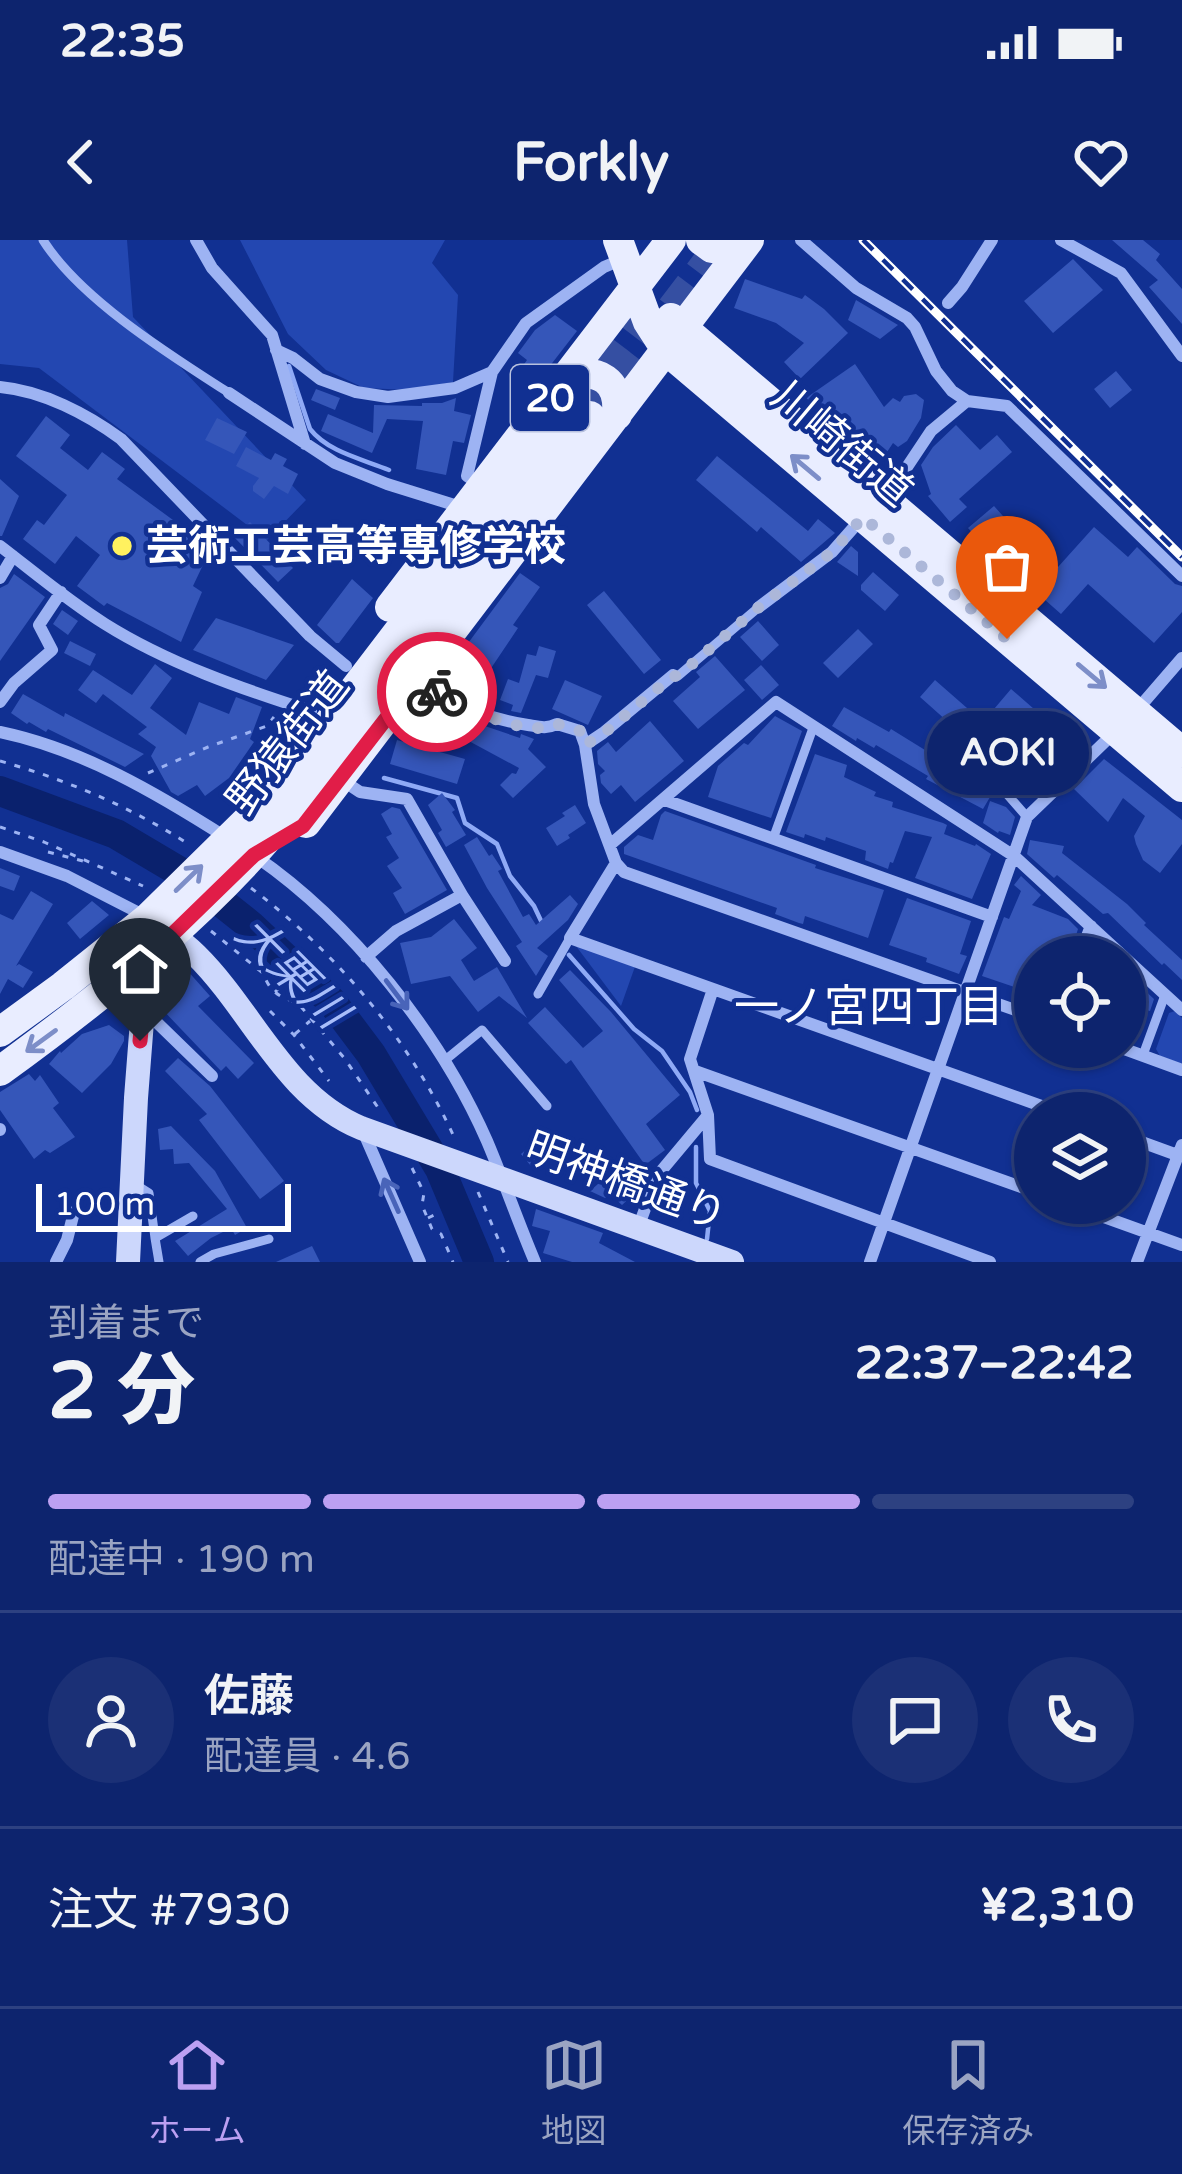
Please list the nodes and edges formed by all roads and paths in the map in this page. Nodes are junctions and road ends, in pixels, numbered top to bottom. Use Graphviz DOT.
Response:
graph roads {
  1 [pos="43,240"];
  2 [pos="196,240"];
  3 [pos="671,240"];
  4 [pos="701,240"];
  5 [pos="801,240"];
  6 [pos="992,240"];
  7 [pos="1061,240"];
  8 [pos="745,246"];
  9 [pos="626,262"];
  10 [pos="947,303"];
  11 [pos="675,339"];
  12 [pos="276,350"];
  13 [pos="1182,356"];
  14 [pos="492,372"];
  15 [pos="0,387"];
  16 [pos="229,394"];
  17 [pos="968,401"];
  18 [pos="587,402"];
  19 [pos="305,444"];
  20 [pos="474,498"];
  21 [pos="874,508"];
  22 [pos="0,546"];
  23 [pos="14,556"];
  24 [pos="1182,575"];
  25 [pos="0,578"];
  26 [pos="61,592"];
  27 [pos="759,607"];
  28 [pos="1182,658"];
  29 [pos="346,666"];
  30 [pos="673,676"];
  31 [pos="416,680"];
  32 [pos="0,702"];
  33 [pos="298,706"];
  34 [pos="1125,722"];
  35 [pos="814,728"];
  36 [pos="0,732"];
  37 [pos="585,745"];
  38 [pos="941,747"];
  39 [pos="1182,752"];
  40 [pos="0,761"];
  41 [pos="341,780"];
  42 [pos="130,781"];
  43 [pos="1182,788"];
  44 [pos="665,800"];
  45 [pos="272,815"];
  46 [pos="1028,817"];
  47 [pos="773,839"];
  48 [pos="611,844"];
  49 [pos="36,849"];
  50 [pos="0,852"];
  51 [pos="235,856"];
  52 [pos="1013,856"];
  53 [pos="616,863"];
  54 [pos="104,867"];
  55 [pos="462,895"];
  56 [pos="992,917"];
  57 [pos="163,924"];
  58 [pos="1091,926"];
  59 [pos="1087,936"];
  60 [pos="1102,936"];
  61 [pos="571,938"];
  62 [pos="366,957"];
  63 [pos="148,958"];
  64 [pos="505,961"];
  65 [pos="1146,977"];
  66 [pos="286,982"];
  67 [pos="713,988"];
  68 [pos="275,992"];
  69 [pos="965,992"];
  70 [pos="538,994"];
  71 [pos="1165,995"];
  72 [pos="143,1010"];
  73 [pos="1014,1010"];
  74 [pos="1182,1010"];
  75 [pos="311,1020"];
  76 [pos="0,1032"];
  77 [pos="294,1035"];
  78 [pos="1146,1047"];
  79 [pos="1146,1056"];
  80 [pos="444,1061"];
  81 [pos="938,1069"];
  82 [pos="1182,1070"];
  83 [pos="0,1071"];
  84 [pos="695,1071"];
  85 [pos="212,1076"];
  86 [pos="1014,1096"];
  87 [pos="547,1106"];
  88 [pos="708,1115"];
  89 [pos="364,1129"];
  90 [pos="1146,1142"];
  91 [pos="458,1146"];
  92 [pos="910,1148"];
  93 [pos="1180,1152"];
  94 [pos="490,1179"];
  95 [pos="131,1182"];
  96 [pos="1014,1185"];
  97 [pos="74,1212"];
  98 [pos="441,1212"];
  99 [pos="193,1216"];
  100 [pos="428,1218"];
  101 [pos="1123,1224"];
  102 [pos="883,1225"];
  103 [pos="638,1228"];
  104 [pos="1148,1233"];
  105 [pos="155,1238"];
  106 [pos="269,1239"];
  107 [pos="1182,1245"];
  108 [pos="687,1255"];
  109 [pos="56,1262"];
  110 [pos="128,1262"];
  111 [pos="159,1262"];
  112 [pos="200,1262"];
  113 [pos="420,1262"];
  114 [pos="508,1262"];
  115 [pos="535,1262"];
  116 [pos="732,1262"];
  117 [pos="870,1262"];
  118 [pos="990,1262"];
  119 [pos="1138,1262"];
  1 -- 16 [label="lane"];
  2 -- 12 [label="street"];
  3 -- 9 [label="main road, 20"];
  4 -- 8 [label="main road"];
  5 -- 17 [label="street"];
  6 -- 10 [label="street"];
  7 -- 13 [label="street"];
  8 -- 11 [label="main road, 20"];
  9 -- 11 [label="main road, 川崎街道"];
  9 -- 14 [label="street"];
  9 -- 18 [label="main road, 20"];
  11 -- 18 [label="main road, 20"];
  11 -- 21 [label="main road, 川崎街道"];
  12 -- 14 [label="street"];
  12 -- 19 [label="street"];
  14 -- 20 [label="street"];
  15 -- 29 [label="street"];
  16 -- 19 [label="street"];
  17 -- 21 [label="street"];
  17 -- 24 [label="street"];
  18 -- 20 [label="main road, 20"];
  18 -- 31 [label="main road, 20"];
  18 -- 45 [label="main road, 野猿街道 / 20"];
  19 -- 20 [label="street"];
  20 -- 29 [label="main road, 20"];
  21 -- 27 [label="street"];
  21 -- 34 [label="main road, 川崎街道"];
  22 -- 23 [label="street"];
  23 -- 25 [label="street"];
  23 -- 26 [label="street"];
  26 -- 32 [label="street"];
  26 -- 33 [label="street"];
  27 -- 30 [label="lane"];
  28 -- 34 [label="street"];
  29 -- 33 [label="main road, 20"];
  30 -- 37 [label="street"];
  31 -- 37 [label="street"];
  31 -- 41 [label="main road, 20"];
  33 -- 42 [label="path"];
  33 -- 45 [label="main road, 20"];
  34 -- 39 [label="main road, 川崎街道"];
  34 -- 43 [label="main road, 川崎街道"];
  34 -- 46 [label="street"];
  35 -- 44 [label="street"];
  35 -- 47 [label="lane"];
  35 -- 52 [label="street"];
  36 -- 42 [label="street"];
  37 -- 48 [label="street"];
  38 -- 46 [label="lane"];
  40 -- 51 [label="path"];
  41 -- 45 [label="main road, 20"];
  41 -- 55 [label="street"];
  42 -- 51 [label="street"];
  44 -- 47 [label="street"];
  44 -- 48 [label="street"];
  45 -- 51 [label="main road, 20"];
  45 -- 51 [label="main road, 20"];
  46 -- 52 [label="street"];
  47 -- 56 [label="street"];
  48 -- 53 [label="street"];
  49 -- 54 [label="path"];
  50 -- 57 [label="street"];
  51 -- 57 [label="main road, 野猿街道 / 20"];
  51 -- 62 [label="street"];
  51 -- 91 [label="path"];
  52 -- 56 [label="street"];
  52 -- 58 [label="street"];
  53 -- 61 [label="street"];
  53 -- 69 [label="street"];
  55 -- 62 [label="street"];
  55 -- 64 [label="street"];
  56 -- 69 [label="street"];
  57 -- 63 [label="main road, 野猿街道 / 20"];
  57 -- 76 [label="main road, 野猿街道 / 20"];
  57 -- 89 [label="street, 明神橋通り"];
  58 -- 59 [label="street"];
  58 -- 60 [label="street"];
  61 -- 67 [label="street"];
  61 -- 70 [label="lane"];
  62 -- 80 [label="street, one-way"];
  63 -- 72 [label="street"];
  63 -- 83 [label="main road, 野猿街道 / 20, one-way"];
  65 -- 71 [label="street"];
  66 -- 68 [label="path"];
  67 -- 81 [label="street"];
  67 -- 84 [label="street"];
  69 -- 73 [label="street"];
  69 -- 81 [label="street"];
  71 -- 74 [label="street"];
  71 -- 78 [label="lane"];
  72 -- 85 [label="street"];
  72 -- 95 [label="street"];
  75 -- 77 [label="path"];
  79 -- 82 [label="street"];
  80 -- 87 [label="lane"];
  80 -- 94 [label="street"];
  81 -- 86 [label="street"];
  81 -- 92 [label="street"];
  84 -- 88 [label="street"];
  84 -- 92 [label="street"];
  88 -- 102 [label="street"];
  88 -- 103 [label="street"];
  89 -- 94 [label="street, 明神橋通り"];
  113 -- 89 [label="street, one-way"];
  90 -- 93 [label="street"];
  92 -- 96 [label="street"];
  92 -- 102 [label="street"];
  93 -- 104 [label="street"];
  94 -- 103 [label="street, 明神橋通り"];
  94 -- 114 [label="path"];
  94 -- 115 [label="street"];
  95 -- 105 [label="lane"];
  95 -- 110 [label="street"];
  97 -- 109 [label="street"];
  98 -- 100 [label="path"];
  99 -- 105 [label="lane"];
  101 -- 104 [label="street"];
  102 -- 117 [label="street"];
  102 -- 118 [label="street"];
  103 -- 108 [label="street, 明神橋通り"];
  104 -- 107 [label="street"];
  104 -- 119 [label="street"];
  105 -- 111 [label="lane"];
  106 -- 112 [label="lane"];
  108 -- 116 [label="street, 明神橋通り"];
}
